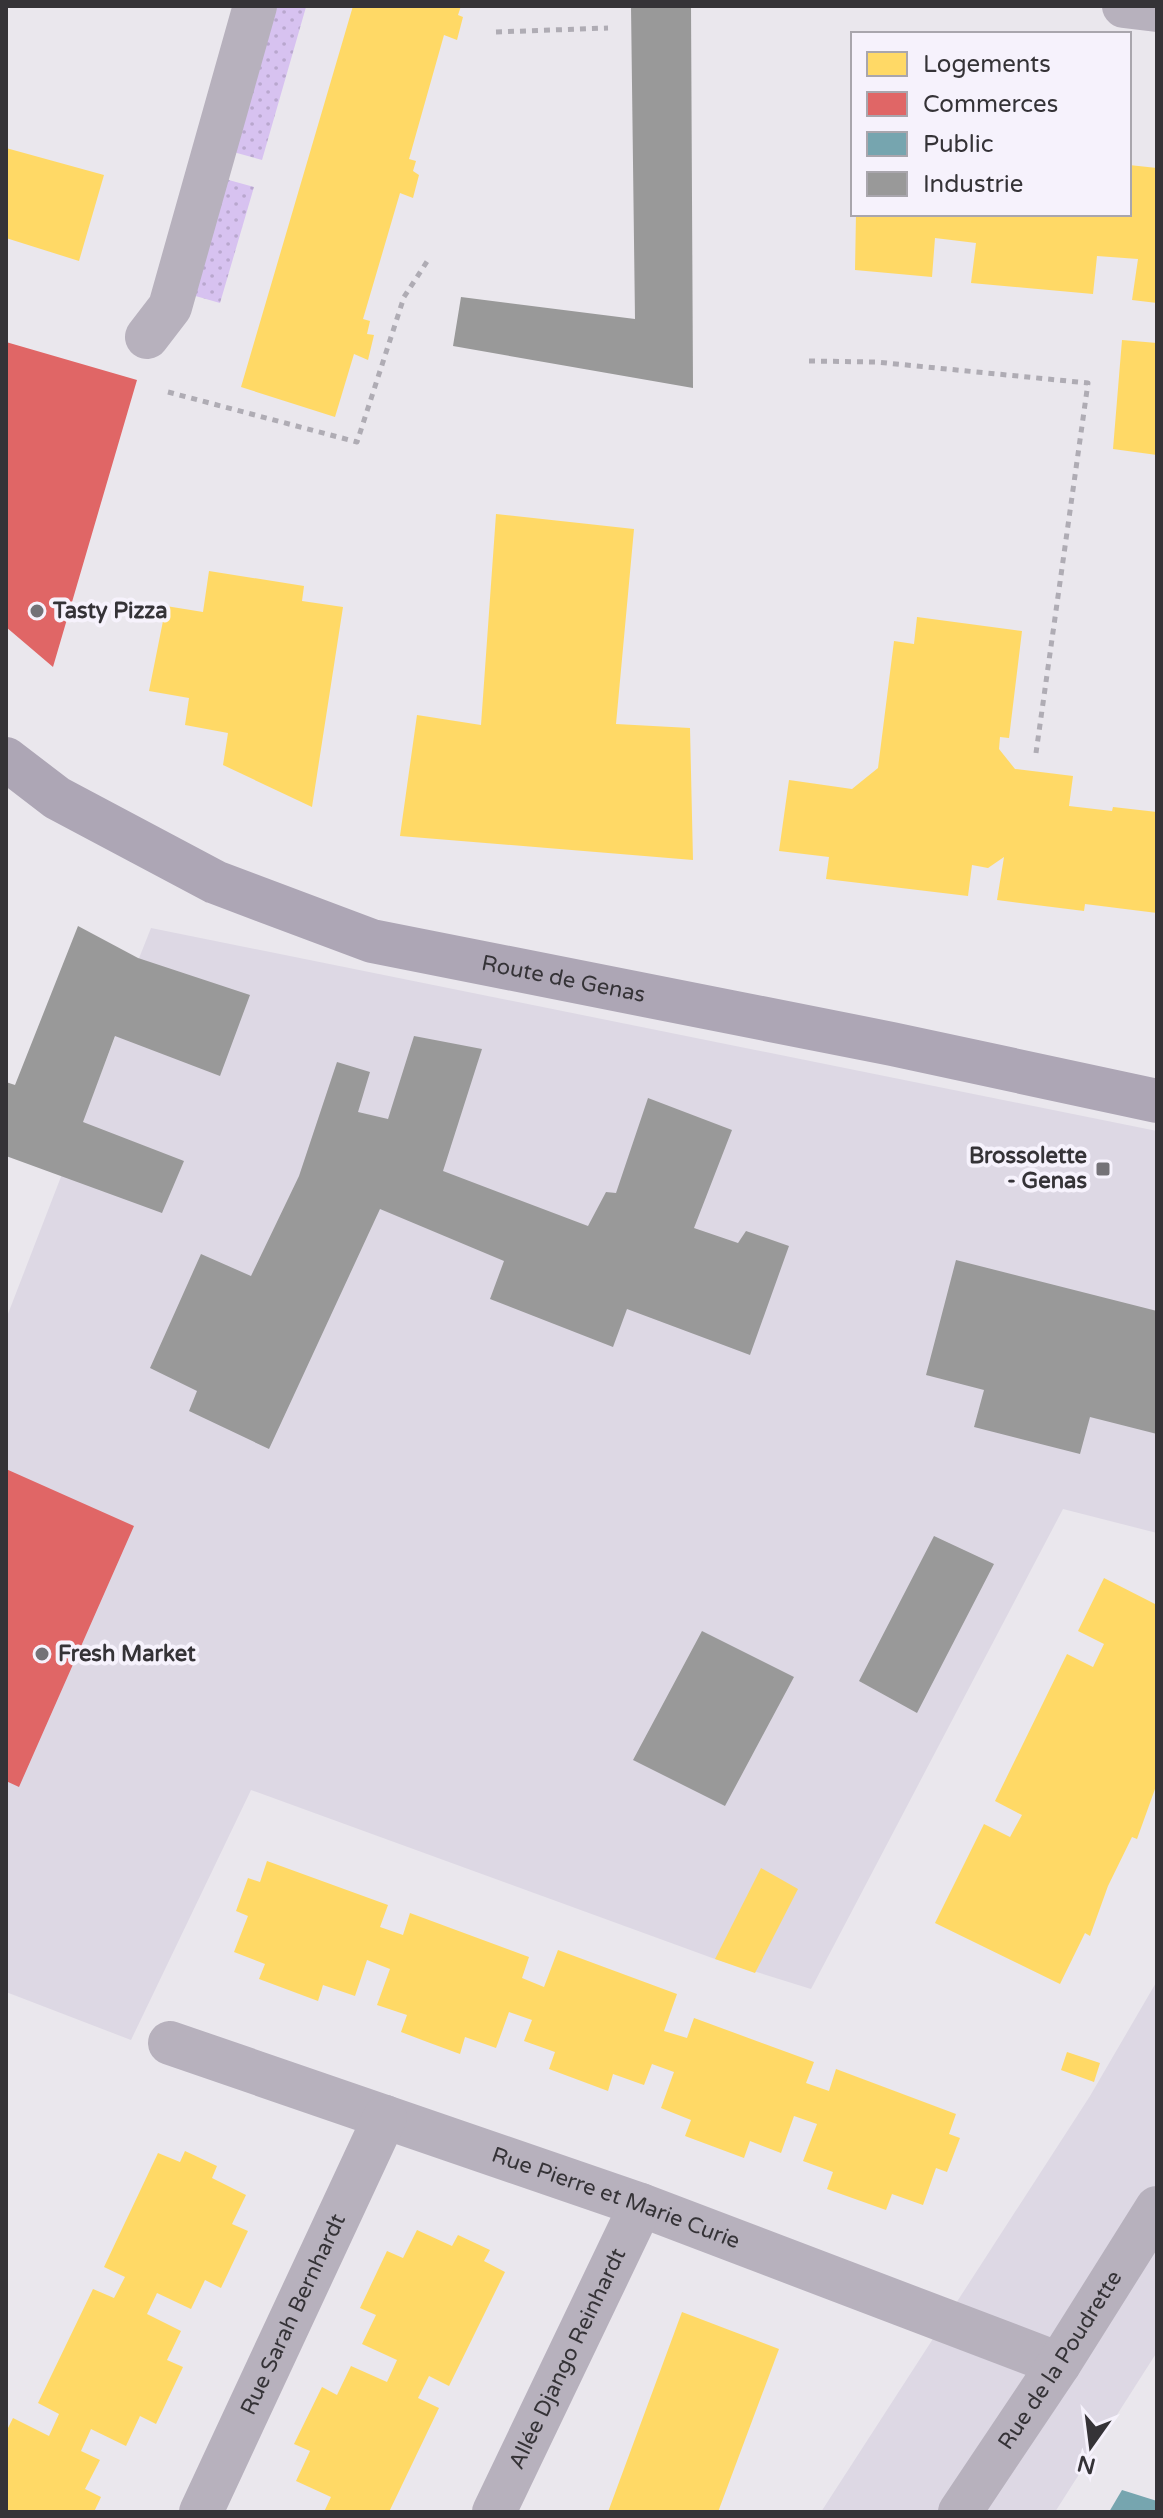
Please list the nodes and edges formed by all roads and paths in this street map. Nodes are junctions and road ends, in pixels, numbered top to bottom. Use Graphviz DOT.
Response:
graph roads {
  1 [pos="255,6"];
  2 [pos="1124,6"];
  3 [pos="1157,10"];
  4 [pos="608,28"];
  5 [pos="496,32"];
  6 [pos="428,260"];
  7 [pos="147,337"];
  8 [pos="809,361"];
  9 [pos="168,392"];
  10 [pos="1036,753"];
  11 [pos="6,759"];
  12 [pos="1157,1101"];
  13 [pos="170,2043"];
  14 [pos="385,2117"];
  15 [pos="641,2205"];
  16 [pos="1157,2208"];
  17 [pos="1059,2364"];
  18 [pos="201,2512"];
  19 [pos="494,2512"];
  20 [pos="960,2512"];
  1 -- 7 [label="street"];
  2 -- 3 [label="street"];
  4 -- 5 [label="path"];
  6 -- 9 [label="path"];
  8 -- 10 [label="path"];
  11 -- 12 [label="main road, Route de Genas"];
  13 -- 14 [label="street, Rue Pierre et Marie Curie"];
  14 -- 15 [label="street, Rue Pierre et Marie Curie"];
  14 -- 18 [label="street, Rue Sarah Bernhardt"];
  15 -- 17 [label="street, Rue Pierre et Marie Curie"];
  15 -- 19 [label="street, Allée Django Reinhardt"];
  16 -- 17 [label="street, Rue de la Poudrette"];
  17 -- 20 [label="street, Rue de la Poudrette"];
}
